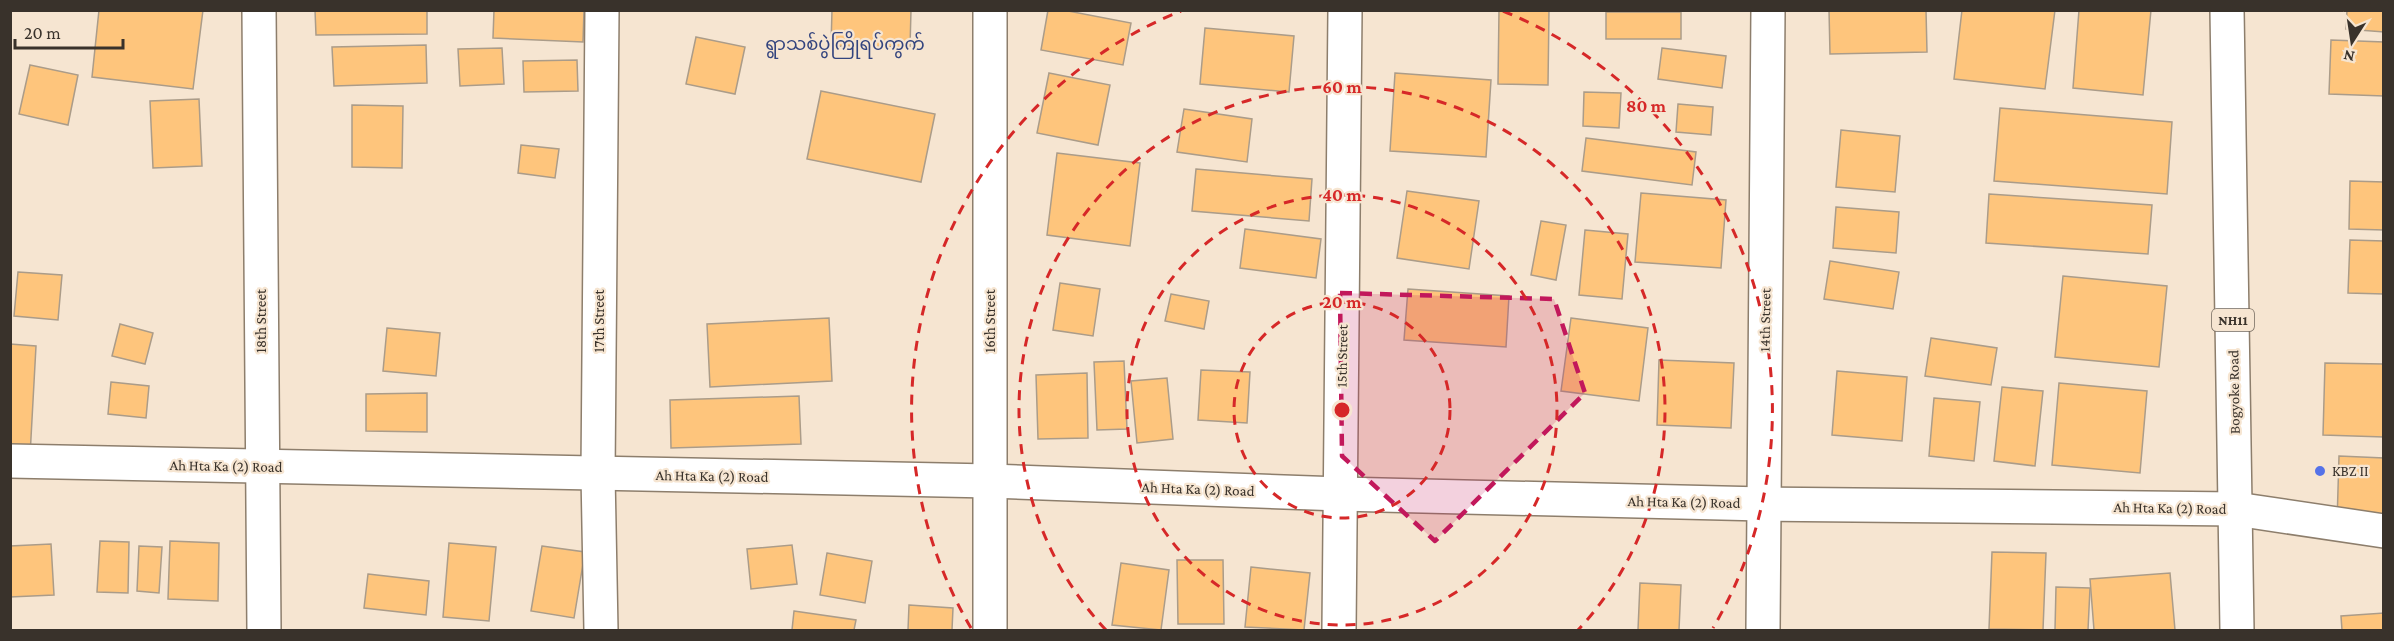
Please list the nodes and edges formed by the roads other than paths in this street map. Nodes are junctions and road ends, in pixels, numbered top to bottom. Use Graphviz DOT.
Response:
graph roads {
  1 [pos="259,10"];
  2 [pos="602,10"];
  3 [pos="990,10"];
  4 [pos="1345,10"];
  5 [pos="1768,10"];
  6 [pos="2228,10"];
  7 [pos="10,461"];
  8 [pos="263,467"];
  9 [pos="598,474"];
  10 [pos="990,481"];
  11 [pos="1340,494"];
  12 [pos="1763,504"];
  13 [pos="2236,509"];
  14 [pos="2384,531"];
  15 [pos="264,630"];
  16 [pos="601,630"];
  17 [pos="990,630"];
  18 [pos="1339,630"];
  19 [pos="1763,630"];
  20 [pos="2236,630"];
  1 -- 8 [label="main road, 18th Street"];
  2 -- 9 [label="main road, 17th Street"];
  3 -- 10 [label="main road, 16th Street"];
  4 -- 11 [label="main road, 15th Street"];
  5 -- 12 [label="main road, 14th Street"];
  6 -- 13 [label="main road, Bogyoke Road / NH11"];
  7 -- 8 [label="main road, Ah Hta Ka (2) Road"];
  8 -- 9 [label="main road, Ah Hta Ka (2) Road"];
  8 -- 15 [label="main road, 18th Street"];
  9 -- 10 [label="main road, Ah Hta Ka (2) Road"];
  9 -- 16 [label="main road, 17th Street"];
  10 -- 11 [label="main road, Ah Hta Ka (2) Road"];
  10 -- 17 [label="main road, 16th Street"];
  11 -- 12 [label="main road, Ah Hta Ka (2) Road"];
  11 -- 18 [label="main road, 15th Street"];
  12 -- 13 [label="main road, Ah Hta Ka (2) Road"];
  12 -- 19 [label="main road, 14th Street"];
  13 -- 14 [label="main road, Ah Hta Ka (2) Road"];
  13 -- 20 [label="main road, Bogyoke Road / NH11"];
}
